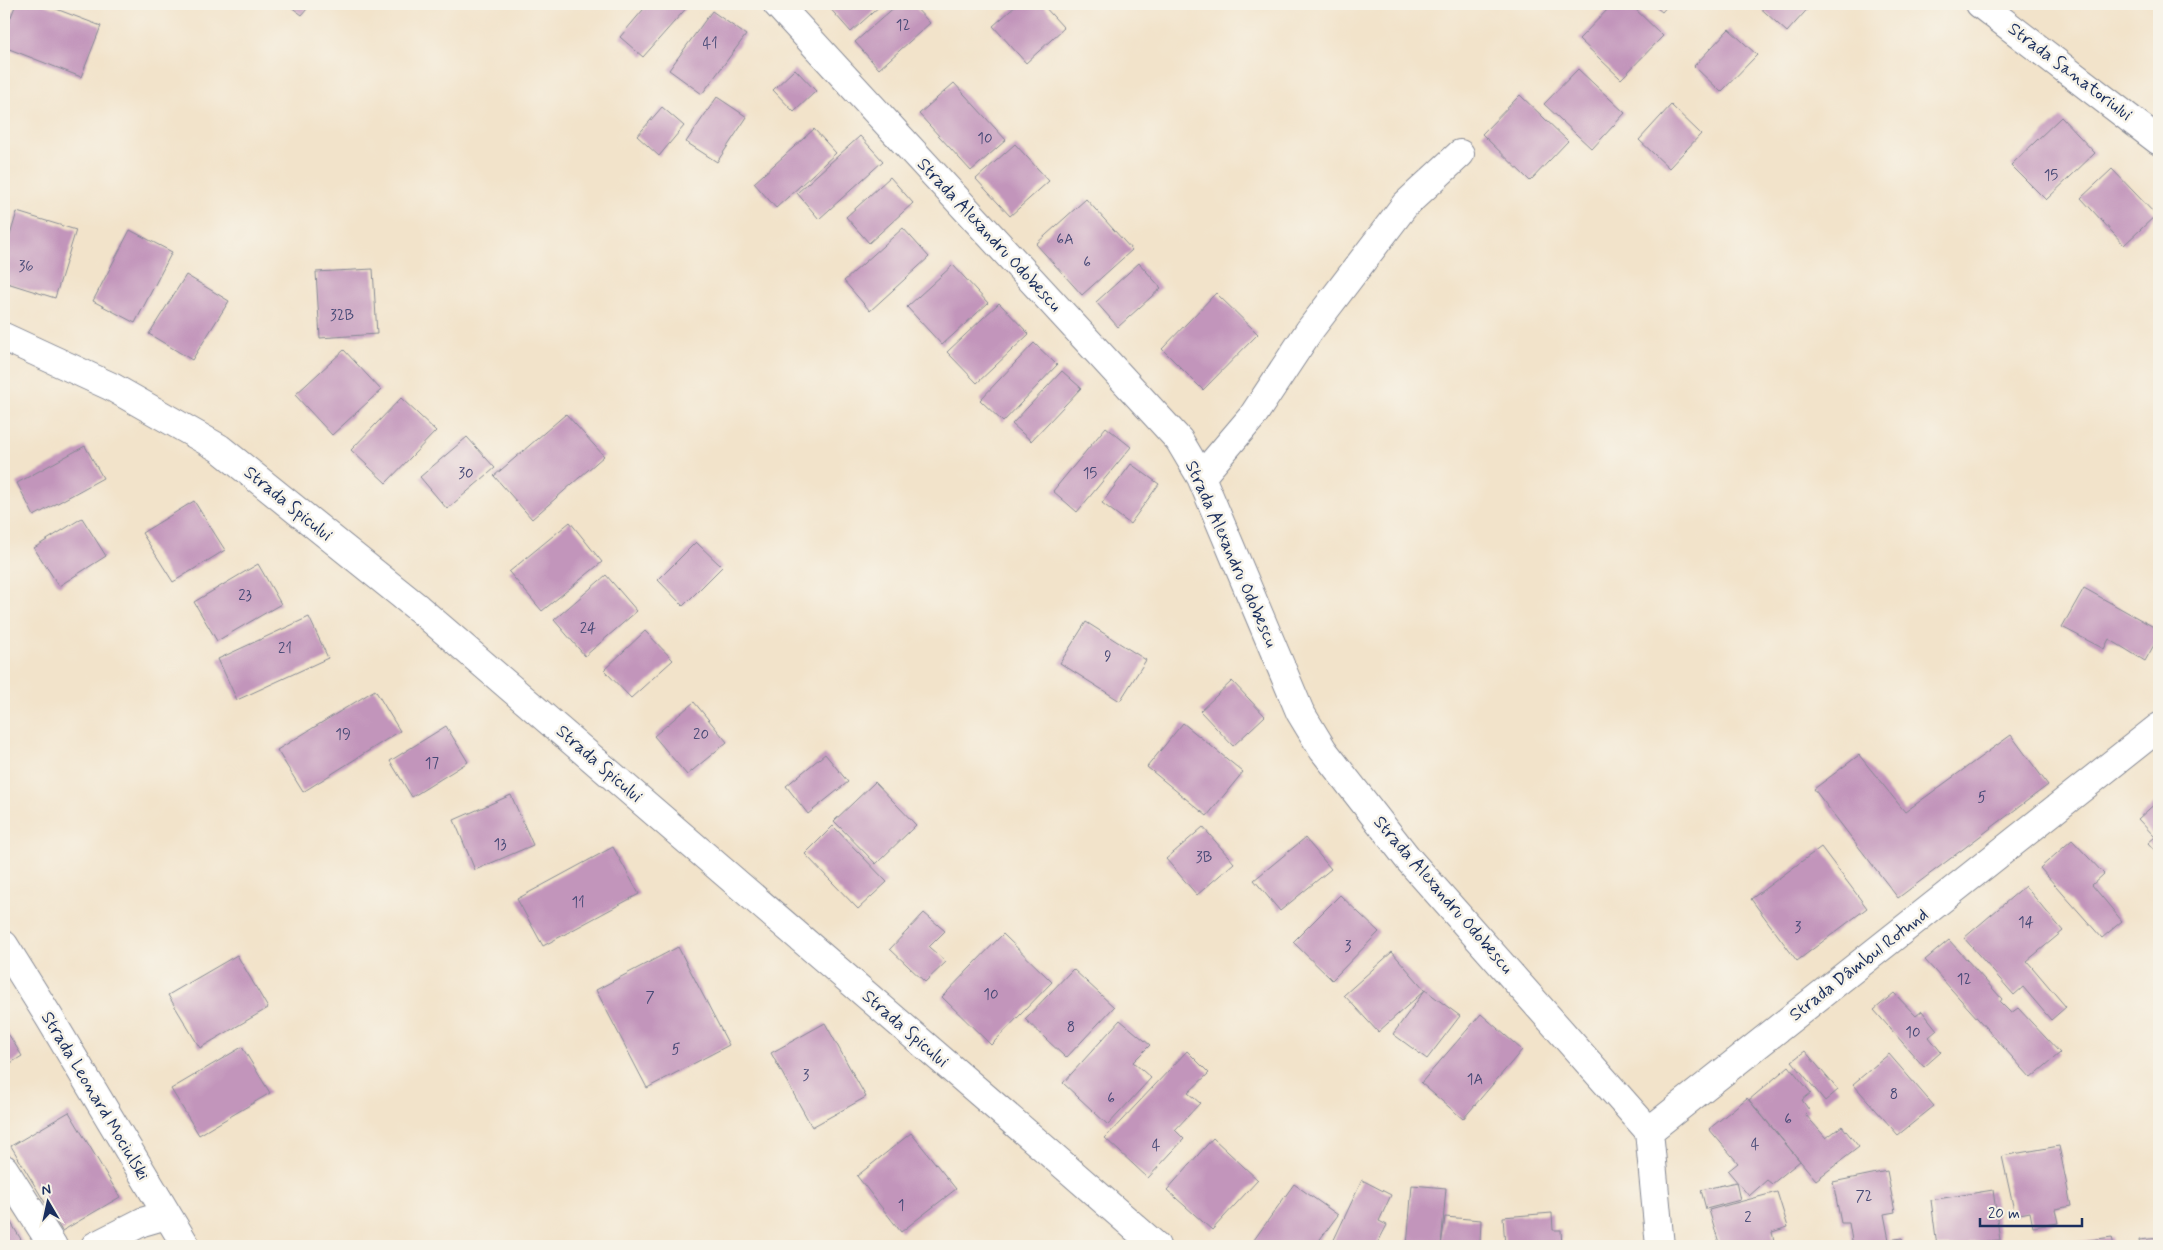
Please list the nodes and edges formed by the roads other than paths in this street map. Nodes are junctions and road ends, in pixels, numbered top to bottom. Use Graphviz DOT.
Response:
graph roads {
  1 [pos="776,4"];
  2 [pos="1980,4"];
  3 [pos="2159,141"];
  4 [pos="1460,154"];
  5 [pos="4,337"];
  6 [pos="1201,477"];
  7 [pos="2159,727"];
  8 [pos="4,945"];
  9 [pos="1649,1131"];
  10 [pos="4,1169"];
  11 [pos="166,1215"];
  12 [pos="53,1246"];
  13 [pos="95,1246"];
  14 [pos="186,1246"];
  15 [pos="1156,1246"];
  16 [pos="1660,1246"];
  1 -- 6 [label="street, Strada Alexandru Odobescu"];
  2 -- 3 [label="street, Strada Sanatoriului"];
  4 -- 6 [label="street"];
  5 -- 15 [label="street, Strada Spicului"];
  6 -- 9 [label="street, Strada Alexandru Odobescu"];
  7 -- 9 [label="street, Strada Dâmbul Rotund"];
  8 -- 11 [label="street, Strada Leonard Mociulski"];
  9 -- 16 [label="street"];
  10 -- 12 [label="street"];
  11 -- 13 [label="street"];
  11 -- 14 [label="street, Strada Leonard Mociulski"];
}
